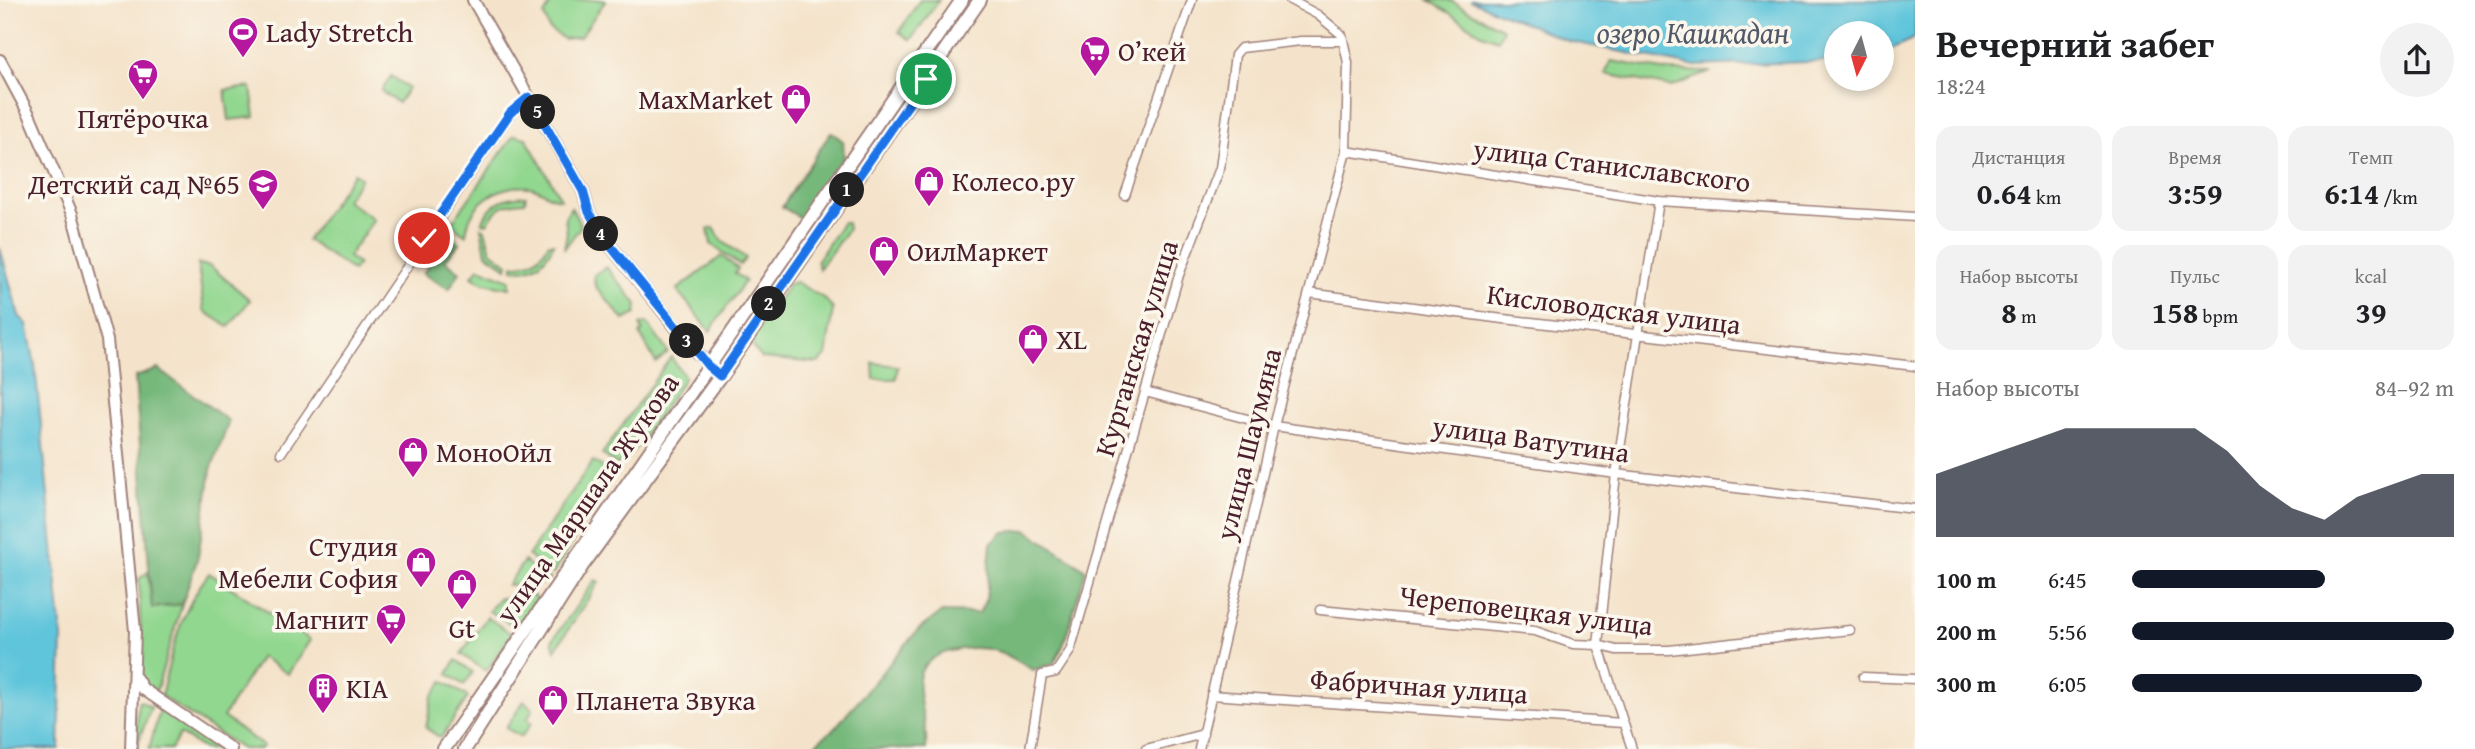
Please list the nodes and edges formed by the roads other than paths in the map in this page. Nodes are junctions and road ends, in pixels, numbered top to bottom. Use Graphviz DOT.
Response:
graph roads {
  1 [pos="473,0"];
  2 [pos="962,0"];
  3 [pos="980,0"];
  4 [pos="1192,0"];
  5 [pos="1290,0"];
  6 [pos="1343,38"];
  7 [pos="0,60"];
  8 [pos="529,97"];
  9 [pos="1346,150"];
  10 [pos="1125,195"];
  11 [pos="1659,201"];
  12 [pos="1915,217"];
  13 [pos="1309,293"];
  14 [pos="1637,335"];
  15 [pos="708,366"];
  16 [pos="1915,366"];
  17 [pos="720,376"];
  18 [pos="1145,392"];
  19 [pos="1274,426"];
  20 [pos="281,453"];
  21 [pos="1616,474"];
  22 [pos="1915,509"];
  23 [pos="1320,610"];
  24 [pos="1850,629"];
  25 [pos="1598,645"];
  26 [pos="135,677"];
  27 [pos="1863,677"];
  28 [pos="1915,679"];
  29 [pos="1211,695"];
  30 [pos="1623,723"];
  31 [pos="1203,734"];
  32 [pos="131,749"];
  33 [pos="231,749"];
  34 [pos="444,749"];
  35 [pos="465,749"];
  36 [pos="1030,749"];
  37 [pos="1146,749"];
  38 [pos="1199,749"];
  39 [pos="1632,749"];
  1 -- 8 [label="street"];
  2 -- 15 [label="main road, улица Маршала Жукова"];
  3 -- 17 [label="main road, улица Маршала Жукова"];
  4 -- 10 [label="street"];
  5 -- 6 [label="street"];
  6 -- 9 [label="street, улица Шаумяна"];
  6 -- 18 [label="street, Курганская улица"];
  7 -- 26 [label="street"];
  8 -- 15 [label="street"];
  8 -- 20 [label="street"];
  9 -- 11 [label="street, улица Станиславского"];
  9 -- 13 [label="street, улица Шаумяна"];
  11 -- 12 [label="street, улица Станиславского"];
  11 -- 14 [label="street"];
  13 -- 14 [label="street, Кисловодская улица"];
  13 -- 19 [label="street, улица Шаумяна"];
  14 -- 16 [label="street, Кисловодская улица"];
  14 -- 21 [label="street"];
  15 -- 17 [label="street"];
  15 -- 34 [label="main road, улица Маршала Жукова"];
  17 -- 35 [label="main road, улица Маршала Жукова"];
  18 -- 19 [label="street, улица Ватутина"];
  18 -- 36 [label="street, Курганская улица"];
  19 -- 21 [label="street, улица Ватутина"];
  19 -- 29 [label="street, улица Шаумяна"];
  21 -- 22 [label="street, улица Ватутина"];
  21 -- 25 [label="street"];
  23 -- 25 [label="street, Череповецкая улица"];
  24 -- 25 [label="street, Череповецкая улица"];
  25 -- 30 [label="street"];
  26 -- 32 [label="street"];
  26 -- 33 [label="street"];
  27 -- 28 [label="street"];
  29 -- 30 [label="street, Фабричная улица"];
  29 -- 31 [label="street, улица Шаумяна"];
  30 -- 39 [label="street"];
  31 -- 37 [label="street"];
  31 -- 38 [label="street, улица Шаумяна"];
}
